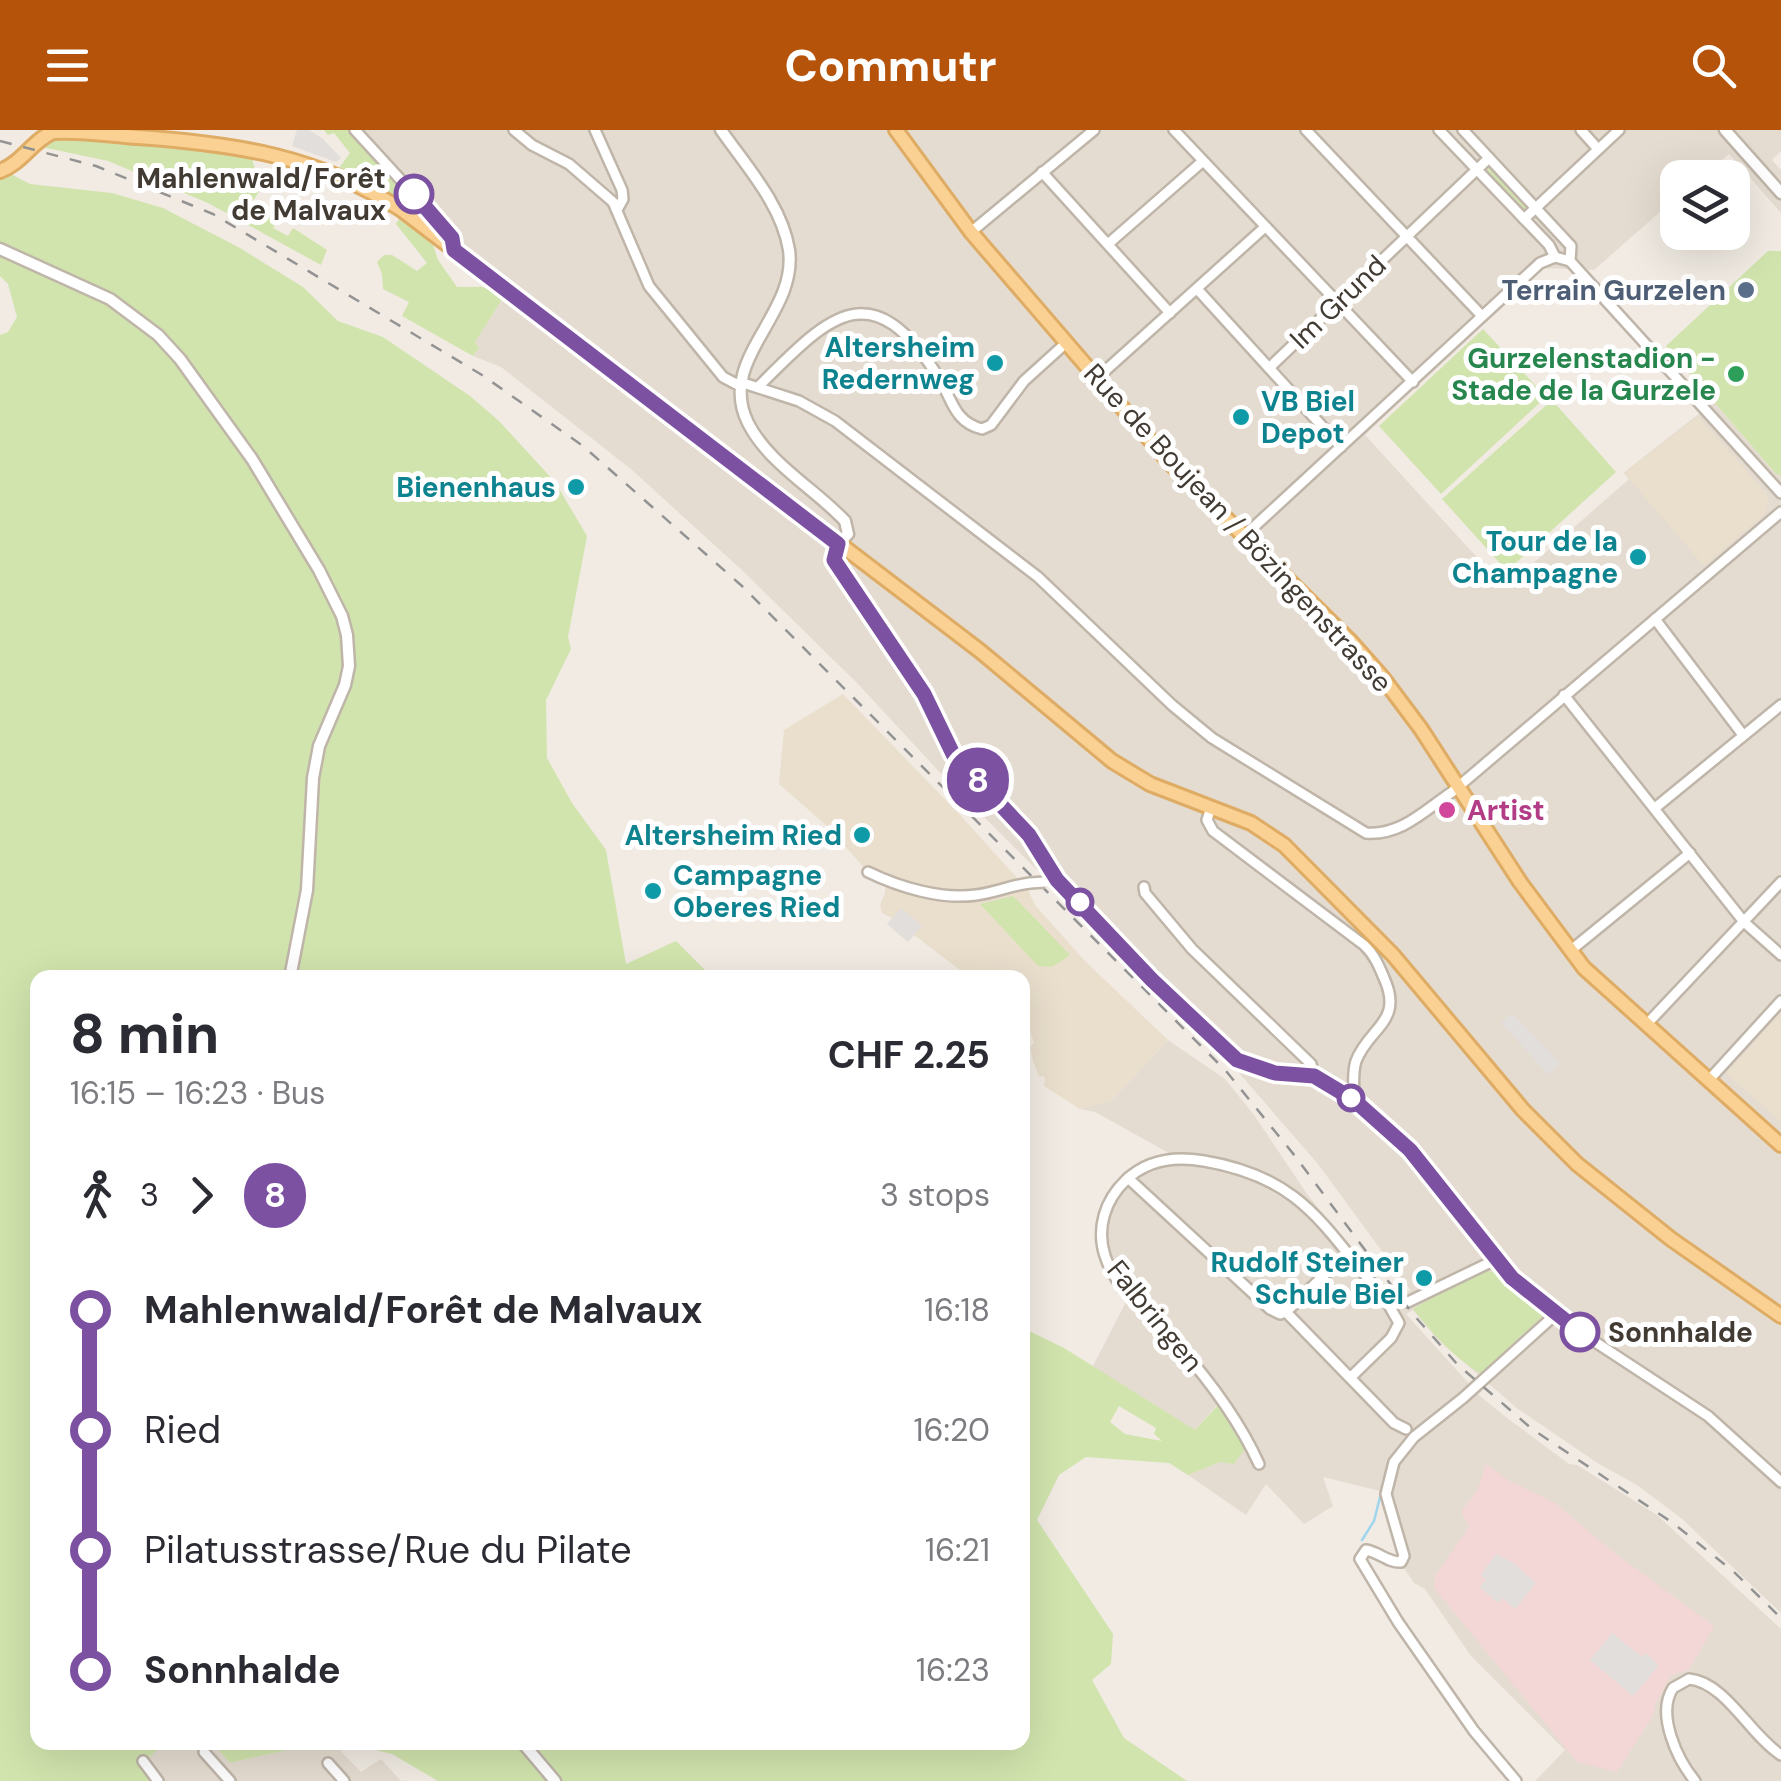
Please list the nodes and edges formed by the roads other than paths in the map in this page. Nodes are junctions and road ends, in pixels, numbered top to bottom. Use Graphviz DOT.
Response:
graph roads {
  1 [pos="355,130"];
  2 [pos="514,130"];
  3 [pos="595,130"];
  4 [pos="721,130"];
  5 [pos="896,130"];
  6 [pos="1094,130"];
  7 [pos="1174,130"];
  8 [pos="1306,130"];
  9 [pos="1439,130"];
  10 [pos="1463,130"];
  11 [pos="1581,130"];
  12 [pos="1619,130"];
  13 [pos="1725,130"];
  14 [pos="1598,149"];
  15 [pos="1489,158"];
  16 [pos="1203,161"];
  17 [pos="1476,169"];
  18 [pos="0,170"];
  19 [pos="1042,172"];
  20 [pos="1781,192"];
  21 [pos="1537,207"];
  22 [pos="618,208"];
  23 [pos="1524,220"];
  24 [pos="1265,227"];
  25 [pos="972,232"];
  26 [pos="1407,236"];
  27 [pos="1108,244"];
  28 [pos="0,249"];
  29 [pos="454,250"];
  30 [pos="1555,256"];
  31 [pos="1570,261"];
  32 [pos="1198,290"];
  33 [pos="1338,303"];
  34 [pos="1170,312"];
  35 [pos="1482,316"];
  36 [pos="1066,344"];
  37 [pos="1269,368"];
  38 [pos="1096,380"];
  39 [pos="1412,382"];
  40 [pos="740,384"];
  41 [pos="758,387"];
  42 [pos="1341,448"];
  43 [pos="1781,493"];
  44 [pos="1781,512"];
  45 [pos="1244,536"];
  46 [pos="838,544"];
  47 [pos="1654,619"];
  48 [pos="1564,695"];
  49 [pos="1781,705"];
  50 [pos="1744,736"];
  51 [pos="1457,786"];
  52 [pos="1211,807"];
  53 [pos="1655,808"];
  54 [pos="1690,854"];
  55 [pos="868,872"];
  56 [pos="1057,880"];
  57 [pos="1781,882"];
  58 [pos="1144,887"];
  59 [pos="1744,922"];
  60 [pos="1570,951"];
  61 [pos="1781,955"];
  62 [pos="292,970"];
  63 [pos="1781,1001"];
  64 [pos="1646,1025"];
  65 [pos="1314,1076"];
  66 [pos="1708,1081"];
  67 [pos="1354,1100"];
  68 [pos="1781,1145"];
  69 [pos="1128,1178"];
  70 [pos="1346,1254"];
  71 [pos="1495,1260"];
  72 [pos="1386,1300"];
  73 [pos="1408,1302"];
  74 [pos="1286,1312"];
  75 [pos="1556,1314"];
  76 [pos="1781,1316"];
  77 [pos="1399,1323"];
  78 [pos="1351,1377"];
  79 [pos="1406,1429"];
  80 [pos="1259,1464"];
  81 [pos="1781,1482"];
  82 [pos="529,1750"];
  83 [pos="204,1752"];
  84 [pos="1781,1755"];
  85 [pos="143,1761"];
  86 [pos="328,1762"];
  87 [pos="158,1781"];
  88 [pos="230,1781"];
  89 [pos="344,1781"];
  90 [pos="555,1781"];
  91 [pos="1516,1781"];
  92 [pos="1695,1781"];
  1 -- 29 [label="street"];
  2 -- 22 [label="street"];
  3 -- 22 [label="street"];
  4 -- 40 [label="street"];
  5 -- 25 [label="main road, Rue de Boujean / Bözingenstrasse"];
  6 -- 19 [label="street"];
  7 -- 16 [label="street"];
  8 -- 26 [label="street, Im Grund"];
  9 -- 17 [label="street"];
  10 -- 15 [label="street"];
  11 -- 14 [label="street"];
  12 -- 14 [label="street"];
  13 -- 20 [label="street"];
  14 -- 21 [label="street"];
  15 -- 17 [label="street, Im Grund"];
  15 -- 21 [label="street"];
  16 -- 24 [label="street"];
  16 -- 27 [label="street"];
  17 -- 23 [label="street"];
  17 -- 26 [label="street, Im Grund"];
  18 -- 29 [label="main road"];
  19 -- 25 [label="street"];
  19 -- 27 [label="street"];
  21 -- 23 [label="street"];
  21 -- 31 [label="street"];
  22 -- 40 [label="street"];
  23 -- 30 [label="street"];
  24 -- 32 [label="street"];
  24 -- 33 [label="street"];
  25 -- 36 [label="main road, Rue de Boujean / Bözingenstrasse"];
  26 -- 33 [label="street, Im Grund"];
  26 -- 35 [label="street, Im Grund"];
  27 -- 34 [label="street"];
  28 -- 62 [label="street"];
  29 -- 46 [label="main road"];
  30 -- 31 [label="street"];
  30 -- 35 [label="street"];
  31 -- 43 [label="street"];
  32 -- 34 [label="street"];
  32 -- 37 [label="street"];
  33 -- 37 [label="street, Im Grund"];
  33 -- 39 [label="street"];
  34 -- 38 [label="street"];
  35 -- 39 [label="street"];
  36 -- 38 [label="main road, Rue de Boujean / Bözingenstrasse"];
  36 -- 41 [label="street"];
  37 -- 42 [label="street"];
  38 -- 45 [label="main road, Rue de Boujean / Bözingenstrasse"];
  39 -- 42 [label="street"];
  40 -- 41 [label="street"];
  40 -- 46 [label="street"];
  41 -- 51 [label="street"];
  42 -- 45 [label="street"];
  44 -- 47 [label="street"];
  45 -- 51 [label="main road, Rue de Boujean / Bözingenstrasse"];
  46 -- 52 [label="main road"];
  46 -- 56 [label="street"];
  47 -- 48 [label="street"];
  47 -- 50 [label="street"];
  48 -- 51 [label="street"];
  48 -- 53 [label="street"];
  49 -- 50 [label="street"];
  50 -- 53 [label="street"];
  51 -- 60 [label="main road, Rue de Boujean / Bözingenstrasse"];
  52 -- 67 [label="street"];
  52 -- 76 [label="main road"];
  53 -- 54 [label="street"];
  54 -- 59 [label="street"];
  54 -- 60 [label="street"];
  55 -- 56 [label="street, bridge"];
  56 -- 65 [label="street"];
  57 -- 59 [label="street"];
  58 -- 65 [label="street"];
  59 -- 61 [label="street"];
  59 -- 64 [label="street"];
  60 -- 64 [label="main road, Rue de Boujean / Bözingenstrasse"];
  63 -- 66 [label="street"];
  64 -- 66 [label="main road, Rue de Boujean / Bözingenstrasse"];
  65 -- 67 [label="street"];
  66 -- 68 [label="main road, Rue de Boujean / Bözingenstrasse"];
  67 -- 71 [label="street"];
  69 -- 70 [label="street"];
  69 -- 74 [label="street"];
  69 -- 80 [label="street, Falbringen"];
  70 -- 72 [label="street"];
  70 -- 74 [label="street"];
  71 -- 73 [label="street"];
  71 -- 75 [label="street"];
  72 -- 73 [label="street"];
  72 -- 77 [label="street"];
  73 -- 77 [label="street"];
  74 -- 78 [label="street"];
  75 -- 81 [label="street"];
  75 -- 91 [label="street"];
  77 -- 78 [label="street"];
  78 -- 79 [label="street"];
  82 -- 90 [label="street"];
  83 -- 88 [label="street"];
  84 -- 92 [label="street"];
  85 -- 87 [label="street"];
  86 -- 89 [label="street"];
}
